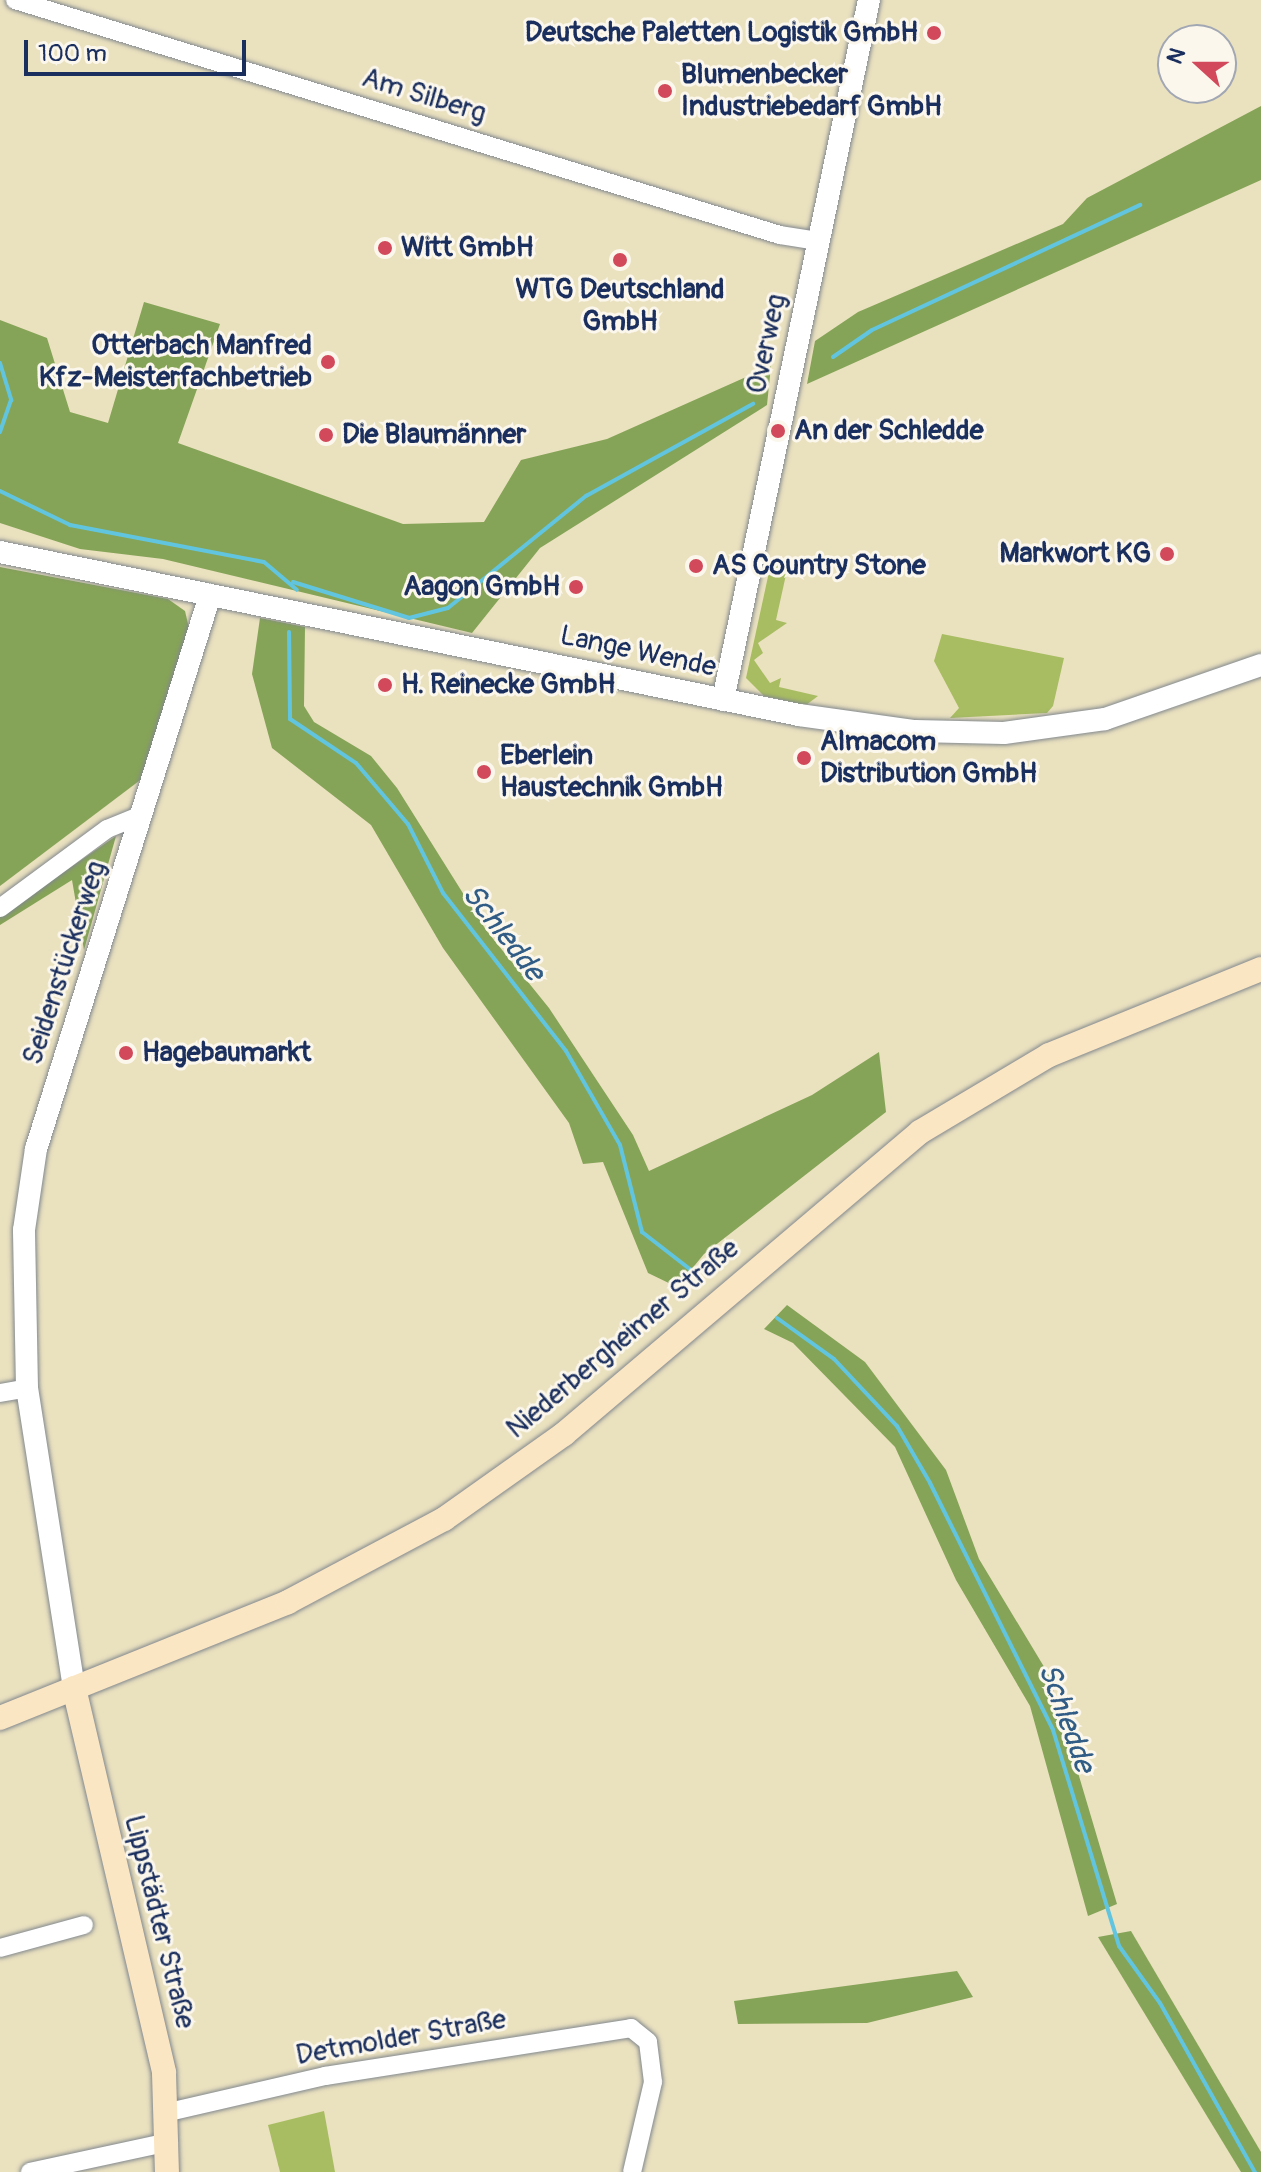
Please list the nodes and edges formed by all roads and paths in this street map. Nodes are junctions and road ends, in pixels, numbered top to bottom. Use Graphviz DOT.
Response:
graph roads {
  1 [pos="15,0"];
  2 [pos="869,0"];
  3 [pos="819,241"];
  4 [pos="0,552"];
  5 [pos="210,595"];
  6 [pos="1261,665"];
  7 [pos="723,700"];
  8 [pos="141,815"];
  9 [pos="0,908"];
  10 [pos="1261,969"];
  11 [pos="27,1388"];
  12 [pos="0,1393"];
  13 [pos="74,1688"];
  14 [pos="0,1718"];
  15 [pos="84,1925"];
  16 [pos="0,1948"];
  17 [pos="169,2112"];
  18 [pos="169,2142"];
  19 [pos="30,2172"];
  20 [pos="167,2172"];
  21 [pos="632,2172"];
  1 -- 3 [label="street, Am Silberg"];
  2 -- 3 [label="street, Overweg"];
  3 -- 7 [label="street, Overweg"];
  4 -- 5 [label="street, Lange Wende"];
  5 -- 7 [label="street, Lange Wende"];
  5 -- 8 [label="street, Seidenstückerweg"];
  6 -- 7 [label="street, Lange Wende"];
  8 -- 9 [label="street"];
  8 -- 11 [label="street, Seidenstückerweg"];
  10 -- 13 [label="main road, Niederbergheimer Straße"];
  11 -- 12 [label="street"];
  11 -- 13 [label="street, Seidenstückerweg"];
  13 -- 14 [label="main road, Niederbergheimer Straße"];
  13 -- 17 [label="main road, Lippstädter Straße"];
  15 -- 16 [label="street"];
  17 -- 18 [label="main road, Lippstädter Straße"];
  17 -- 21 [label="street, Detmolder Straße"];
  18 -- 19 [label="street"];
  18 -- 20 [label="main road, Lippstädter Straße"];
}
